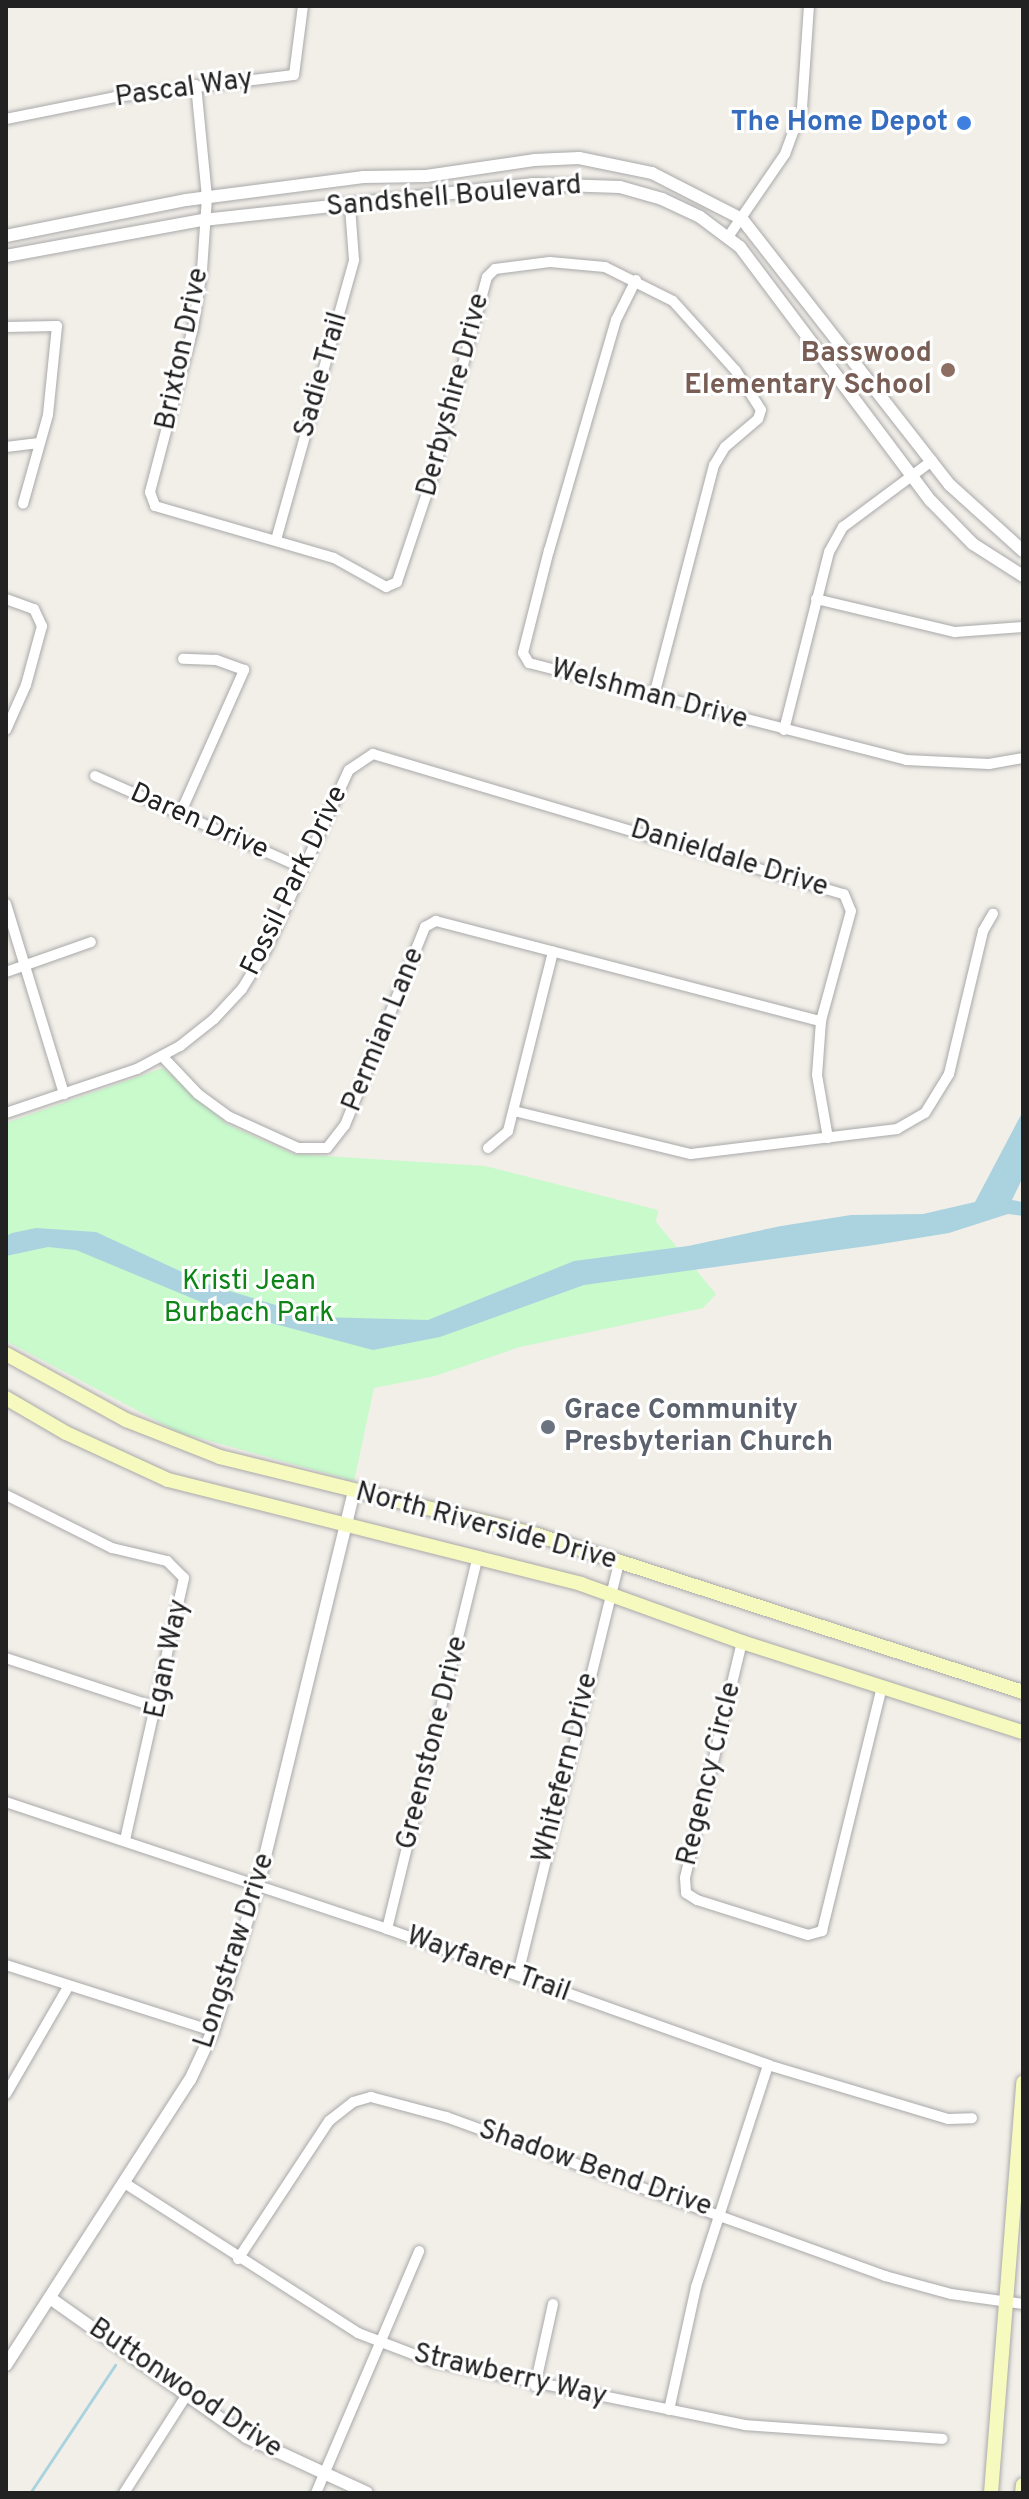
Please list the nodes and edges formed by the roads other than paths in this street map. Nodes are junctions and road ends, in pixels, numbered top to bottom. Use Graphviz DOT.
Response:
graph roads {
  1 [pos="303,6"];
  2 [pos="809,6"];
  3 [pos="196,85"];
  4 [pos="6,119"];
  5 [pos="207,197"];
  6 [pos="350,207"];
  7 [pos="742,219"];
  8 [pos="203,220"];
  9 [pos="6,236"];
  10 [pos="728,237"];
  11 [pos="6,256"];
  12 [pos="636,280"];
  13 [pos="6,327"];
  14 [pos="37,443"];
  15 [pos="6,447"];
  16 [pos="932,461"];
  17 [pos="912,476"];
  18 [pos="151,500"];
  19 [pos="23,504"];
  20 [pos="276,540"];
  21 [pos="1023,551"];
  22 [pos="1023,576"];
  23 [pos="6,599"];
  24 [pos="816,599"];
  25 [pos="1023,627"];
  26 [pos="183,659"];
  27 [pos="654,695"];
  28 [pos="6,730"];
  29 [pos="784,730"];
  30 [pos="373,754"];
  31 [pos="1023,758"];
  32 [pos="95,776"];
  33 [pos="180,814"];
  34 [pos="303,868"];
  35 [pos="6,904"];
  36 [pos="993,914"];
  37 [pos="91,942"];
  38 [pos="553,952"];
  39 [pos="28,967"];
  40 [pos="6,972"];
  41 [pos="821,1021"];
  42 [pos="162,1056"];
  43 [pos="64,1094"];
  44 [pos="514,1111"];
  45 [pos="6,1113"];
  46 [pos="828,1138"];
  47 [pos="488,1148"];
  48 [pos="6,1354"];
  49 [pos="6,1398"];
  50 [pos="354,1490"];
  51 [pos="6,1495"];
  52 [pos="346,1523"];
  53 [pos="478,1556"];
  54 [pos="619,1563"];
  55 [pos="610,1594"];
  56 [pos="742,1642"];
  57 [pos="6,1658"];
  58 [pos="882,1686"];
  59 [pos="1021,1690"];
  60 [pos="158,1708"];
  61 [pos="1023,1732"];
  62 [pos="6,1802"];
  63 [pos="125,1840"];
  64 [pos="258,1885"];
  65 [pos="387,1929"];
  66 [pos="6,1965"];
  67 [pos="518,1974"];
  68 [pos="68,1987"];
  69 [pos="213,2031"];
  70 [pos="768,2065"];
  71 [pos="1023,2082"];
  72 [pos="6,2094"];
  73 [pos="972,2118"];
  74 [pos="123,2182"];
  75 [pos="722,2214"];
  76 [pos="419,2251"];
  77 [pos="238,2259"];
  78 [pos="50,2298"];
  79 [pos="1015,2303"];
  80 [pos="553,2304"];
  81 [pos="378,2343"];
  82 [pos="6,2365"];
  83 [pos="535,2386"];
  84 [pos="186,2396"];
  85 [pos="669,2410"];
  86 [pos="943,2439"];
  87 [pos="323,2474"];
  88 [pos="1023,2485"];
  89 [pos="124,2493"];
  90 [pos="316,2493"];
  91 [pos="367,2493"];
  92 [pos="991,2493"];
  93 [pos="1022,2493"];
  1 -- 3 [label="street, Pascal Way"];
  2 -- 7 [label="street"];
  3 -- 4 [label="street, Pascal Way"];
  3 -- 5 [label="street, Brixton Drive"];
  5 -- 7 [label="street, Sandshell Boulevard"];
  5 -- 8 [label="street, Brixton Drive"];
  5 -- 9 [label="street, Sandshell Boulevard"];
  6 -- 8 [label="street, Sandshell Boulevard"];
  6 -- 10 [label="street, Sandshell Boulevard"];
  6 -- 20 [label="street, Sadie Trail"];
  7 -- 10 [label="street"];
  7 -- 16 [label="street, Sandshell Boulevard"];
  8 -- 11 [label="street, Sandshell Boulevard"];
  8 -- 18 [label="street, Brixton Drive"];
  10 -- 17 [label="street, Sandshell Boulevard"];
  12 -- 20 [label="street, Derbyshire Drive"];
  12 -- 27 [label="street, Derbyshire Drive"];
  12 -- 27 [label="street, Welshman Drive"];
  13 -- 14 [label="street"];
  14 -- 15 [label="street"];
  14 -- 19 [label="street"];
  16 -- 17 [label="street"];
  16 -- 21 [label="street, Sandshell Boulevard"];
  17 -- 22 [label="street, Sandshell Boulevard"];
  17 -- 24 [label="street"];
  18 -- 20 [label="street, Derbyshire Drive"];
  23 -- 28 [label="street"];
  24 -- 25 [label="street"];
  24 -- 29 [label="street"];
  26 -- 33 [label="street"];
  27 -- 29 [label="street, Welshman Drive"];
  29 -- 31 [label="street, Welshman Drive"];
  30 -- 34 [label="street, Fossil Park Drive"];
  30 -- 41 [label="street, Danieldale Drive"];
  32 -- 33 [label="street, Daren Drive"];
  33 -- 34 [label="street, Daren Drive"];
  34 -- 42 [label="street, Fossil Park Drive"];
  35 -- 39 [label="street"];
  36 -- 46 [label="street"];
  37 -- 39 [label="street"];
  38 -- 41 [label="street, Permian Lane"];
  38 -- 42 [label="street, Permian Lane"];
  38 -- 44 [label="street"];
  39 -- 40 [label="street"];
  39 -- 43 [label="street"];
  41 -- 46 [label="street, Danieldale Drive"];
  42 -- 43 [label="street, Fossil Park Drive"];
  43 -- 45 [label="street, Fossil Park Drive"];
  44 -- 46 [label="street"];
  44 -- 47 [label="street"];
  48 -- 50 [label="main road, North Riverside Drive"];
  49 -- 52 [label="main road, North Riverside Drive"];
  50 -- 52 [label="street, Longstraw Drive"];
  50 -- 54 [label="main road, North Riverside Drive"];
  51 -- 60 [label="street, Egan Way"];
  52 -- 53 [label="main road, North Riverside Drive"];
  52 -- 64 [label="street, Longstraw Drive"];
  53 -- 55 [label="main road, North Riverside Drive"];
  53 -- 65 [label="street, Greenstone Drive"];
  54 -- 55 [label="street, Whitefern Drive"];
  54 -- 59 [label="main road, North Riverside Drive"];
  55 -- 56 [label="main road, North Riverside Drive"];
  55 -- 67 [label="street, Whitefern Drive"];
  56 -- 58 [label="main road, North Riverside Drive"];
  56 -- 58 [label="street, Regency Circle"];
  57 -- 60 [label="street"];
  58 -- 61 [label="main road, North Riverside Drive"];
  60 -- 63 [label="street, Egan Way"];
  62 -- 63 [label="street, Wayfarer Trail"];
  63 -- 64 [label="street, Wayfarer Trail"];
  64 -- 65 [label="street, Wayfarer Trail"];
  64 -- 69 [label="street, Longstraw Drive"];
  65 -- 67 [label="street, Wayfarer Trail"];
  66 -- 68 [label="street"];
  67 -- 70 [label="street, Wayfarer Trail"];
  68 -- 69 [label="street"];
  68 -- 72 [label="street"];
  69 -- 74 [label="street, Longstraw Drive"];
  70 -- 73 [label="street, Wayfarer Trail"];
  70 -- 75 [label="street"];
  71 -- 79 [label="main road"];
  74 -- 77 [label="street, Strawberry Way"];
  74 -- 78 [label="street, Longstraw Drive"];
  75 -- 77 [label="street, Shadow Bend Drive"];
  75 -- 79 [label="street, Shadow Bend Drive"];
  75 -- 85 [label="street"];
  76 -- 81 [label="street"];
  77 -- 81 [label="street, Strawberry Way"];
  78 -- 82 [label="street, Longstraw Drive"];
  78 -- 84 [label="street, Buttonwood Drive"];
  79 -- 92 [label="main road"];
  80 -- 83 [label="street"];
  81 -- 83 [label="street, Strawberry Way"];
  81 -- 87 [label="street"];
  83 -- 85 [label="street, Strawberry Way"];
  84 -- 87 [label="street, Buttonwood Drive"];
  84 -- 89 [label="street"];
  85 -- 86 [label="street, Strawberry Way"];
  87 -- 90 [label="street"];
  87 -- 91 [label="street, Buttonwood Drive"];
  88 -- 93 [label="main road"];
}
